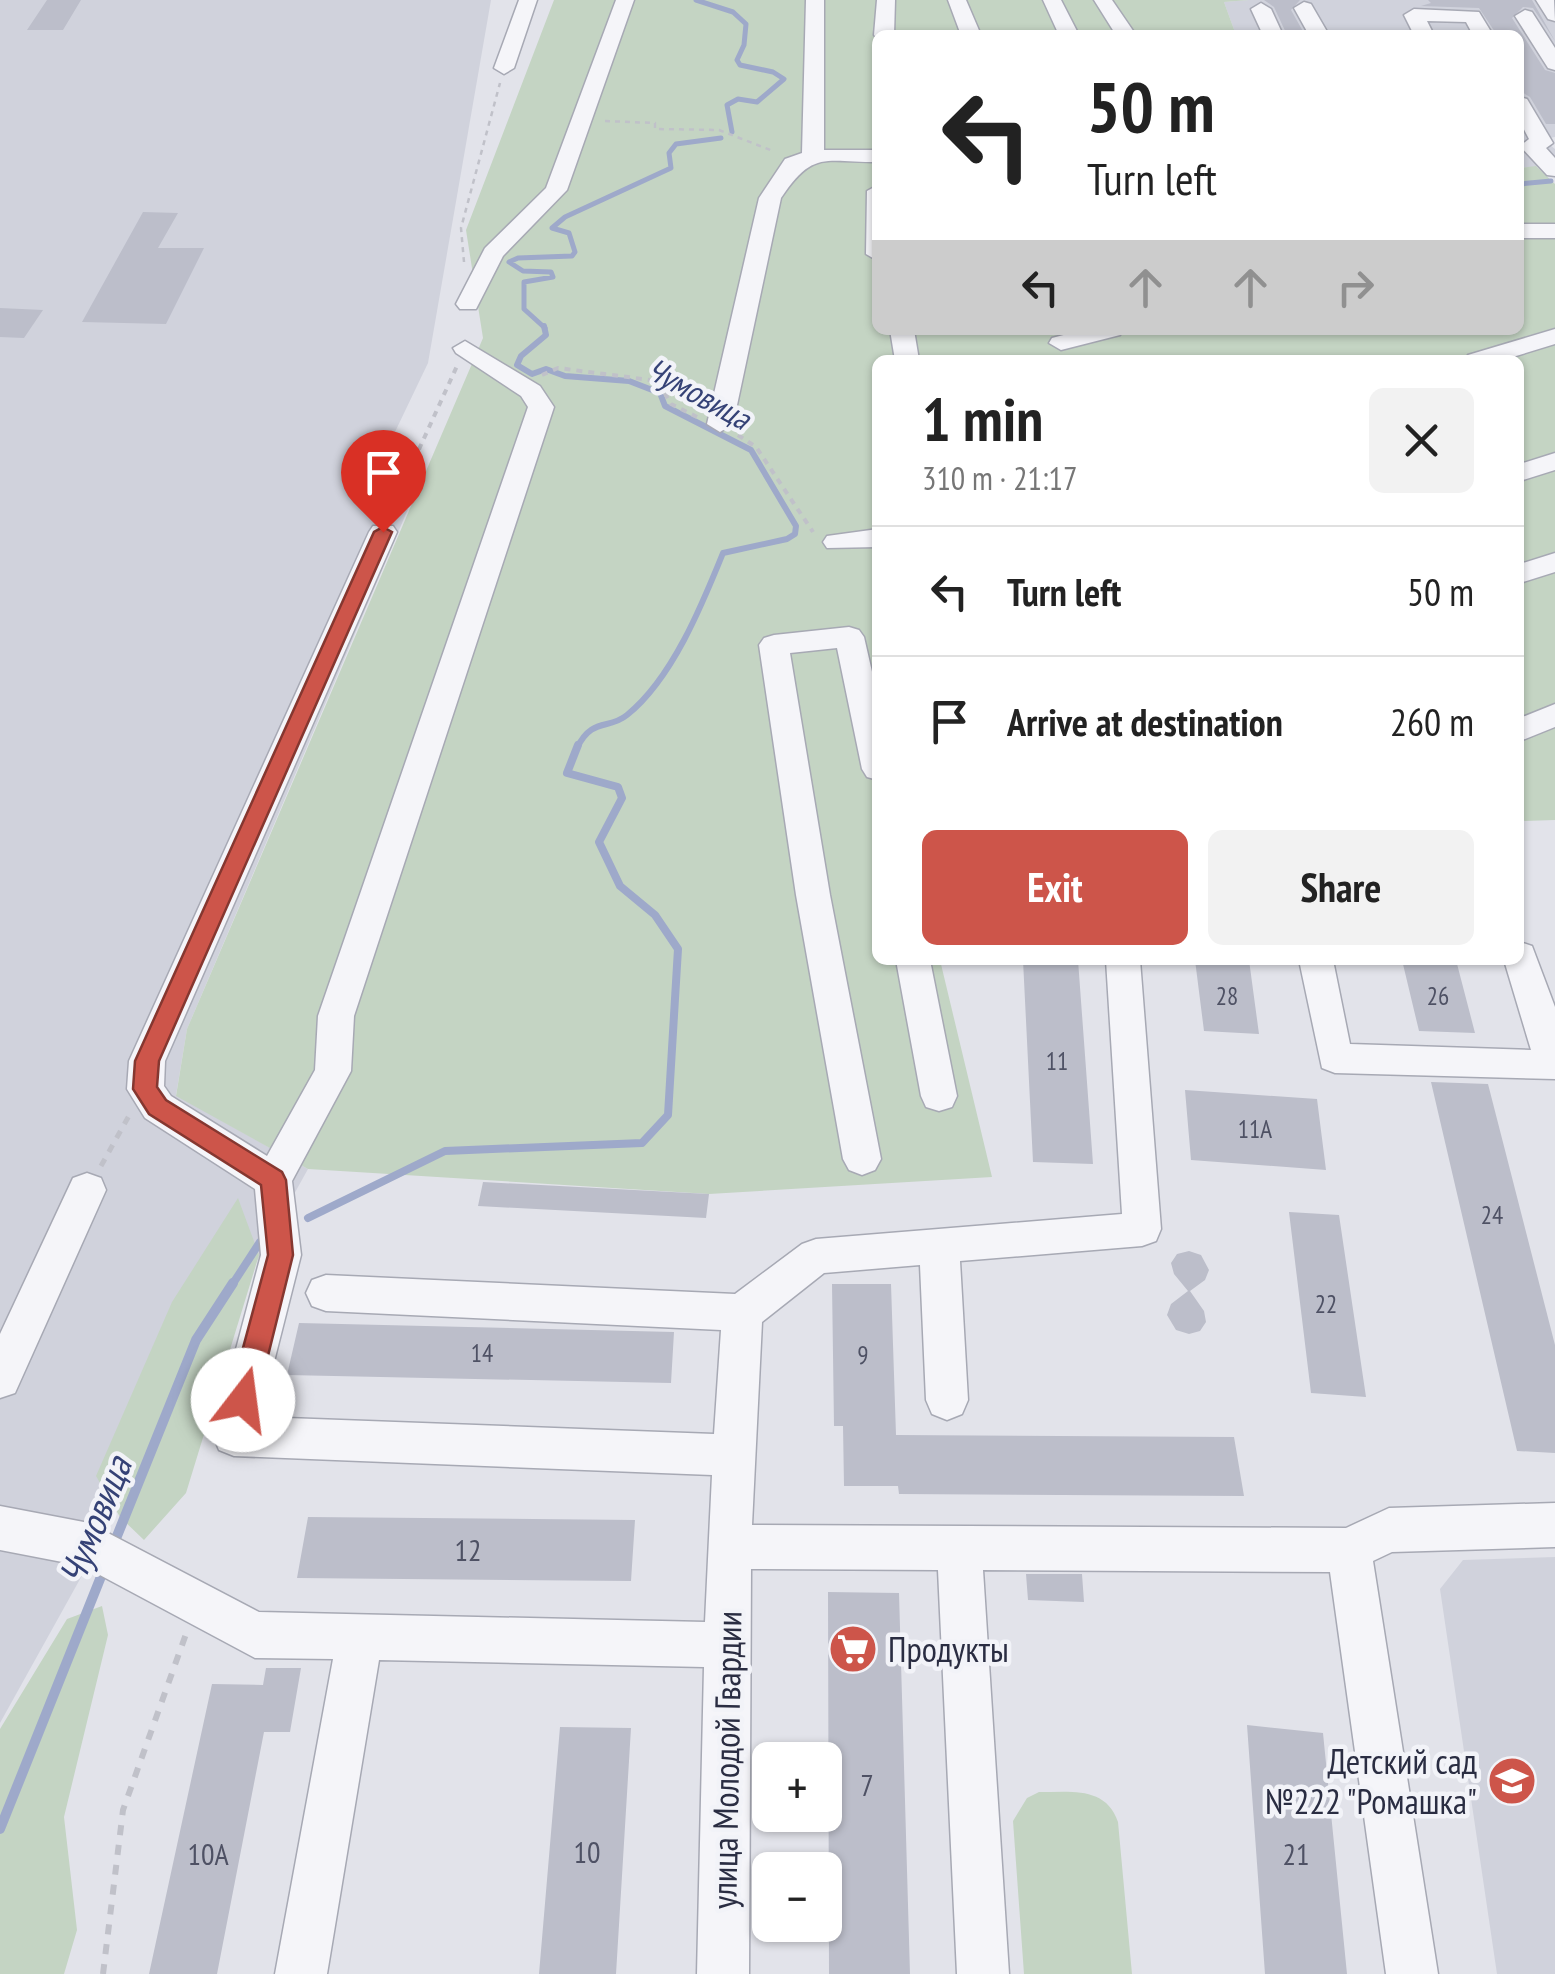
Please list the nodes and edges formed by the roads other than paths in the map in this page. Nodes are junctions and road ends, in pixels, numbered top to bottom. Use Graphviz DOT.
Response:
graph roads {
  1 [pos="528,0"];
  2 [pos="626,0"];
  3 [pos="815,0"];
  4 [pos="886,0"];
  5 [pos="957,0"];
  6 [pos="1052,0"];
  7 [pos="1102,0"];
  8 [pos="1545,0"];
  9 [pos="1555,3"];
  10 [pos="1304,8"];
  11 [pos="1261,10"];
  12 [pos="1525,16"];
  13 [pos="1555,16"];
  14 [pos="884,30"];
  15 [pos="970,30"];
  16 [pos="1067,30"];
  17 [pos="1123,30"];
  18 [pos="1271,30"];
  19 [pos="1317,30"];
  20 [pos="1422,30"];
  21 [pos="1479,30"];
  22 [pos="1555,64"];
  23 [pos="504,68"];
  24 [pos="1531,132"];
  25 [pos="813,156"];
  26 [pos="872,156"];
  27 [pos="1555,170"];
  28 [pos="1555,230"];
  29 [pos="1524,232"];
  30 [pos="468,304"];
  31 [pos="1090,335"];
  32 [pos="1555,336"];
  33 [pos="1061,342"];
  34 [pos="465,348"];
  35 [pos="1493,355"];
  36 [pos="720,424"];
  37 [pos="1555,461"];
  38 [pos="1524,472"];
  39 [pos="383,532"];
  40 [pos="872,539"];
  41 [pos="838,542"];
  42 [pos="1555,562"];
  43 [pos="1524,573"];
  44 [pos="1555,715"];
  45 [pos="1524,728"];
  46 [pos="872,742"];
  47 [pos="914,965"];
  48 [pos="1123,965"];
  49 [pos="1317,965"];
  50 [pos="1523,965"];
  51 [pos="1554,1070"];
  52 [pos="939,1096"];
  53 [pos="862,1159"];
  54 [pos="273,1180"];
  55 [pos="88,1190"];
  56 [pos="940,1245"];
  57 [pos="326,1293"];
  58 [pos="742,1313"];
  59 [pos="0,1379"];
  60 [pos="947,1400"];
  61 [pos="734,1455"];
  62 [pos="1555,1525"];
  63 [pos="0,1528"];
  64 [pos="730,1546"];
  65 [pos="959,1548"];
  66 [pos="1349,1550"];
  67 [pos="360,1637"];
  68 [pos="728,1645"];
  69 [pos="301,1974"];
  70 [pos="723,1974"];
  71 [pos="984,1974"];
  72 [pos="1412,1974"];
  1 -- 23 [label="street"];
  2 -- 30 [label="street"];
  3 -- 25 [label="street"];
  4 -- 14 [label="street"];
  5 -- 15 [label="street"];
  6 -- 16 [label="street"];
  7 -- 17 [label="street"];
  8 -- 9 [label="street"];
  8 -- 13 [label="street"];
  10 -- 19 [label="street"];
  11 -- 18 [label="street"];
  12 -- 22 [label="street"];
  20 -- 21 [label="street"];
  24 -- 27 [label="street"];
  25 -- 26 [label="street"];
  25 -- 36 [label="street"];
  28 -- 29 [label="street"];
  31 -- 33 [label="street"];
  32 -- 35 [label="street"];
  34 -- 54 [label="street"];
  37 -- 38 [label="street"];
  39 -- 54 [label="street"];
  40 -- 41 [label="street"];
  42 -- 43 [label="street"];
  44 -- 45 [label="street"];
  46 -- 53 [label="street"];
  47 -- 52 [label="street"];
  48 -- 56 [label="street"];
  49 -- 51 [label="street"];
  50 -- 51 [label="street"];
  54 -- 61 [label="street"];
  55 -- 59 [label="street"];
  56 -- 58 [label="street"];
  56 -- 60 [label="street"];
  57 -- 58 [label="street"];
  58 -- 61 [label="street, улица Молодой Гвардии"];
  61 -- 64 [label="street, улица Молодой Гвардии"];
  62 -- 66 [label="street"];
  63 -- 67 [label="street"];
  64 -- 65 [label="street"];
  64 -- 68 [label="street, улица Молодой Гвардии"];
  65 -- 66 [label="street"];
  65 -- 71 [label="street"];
  66 -- 72 [label="street"];
  67 -- 68 [label="street"];
  67 -- 69 [label="street"];
  68 -- 70 [label="street, улица Молодой Гвардии"];
}
